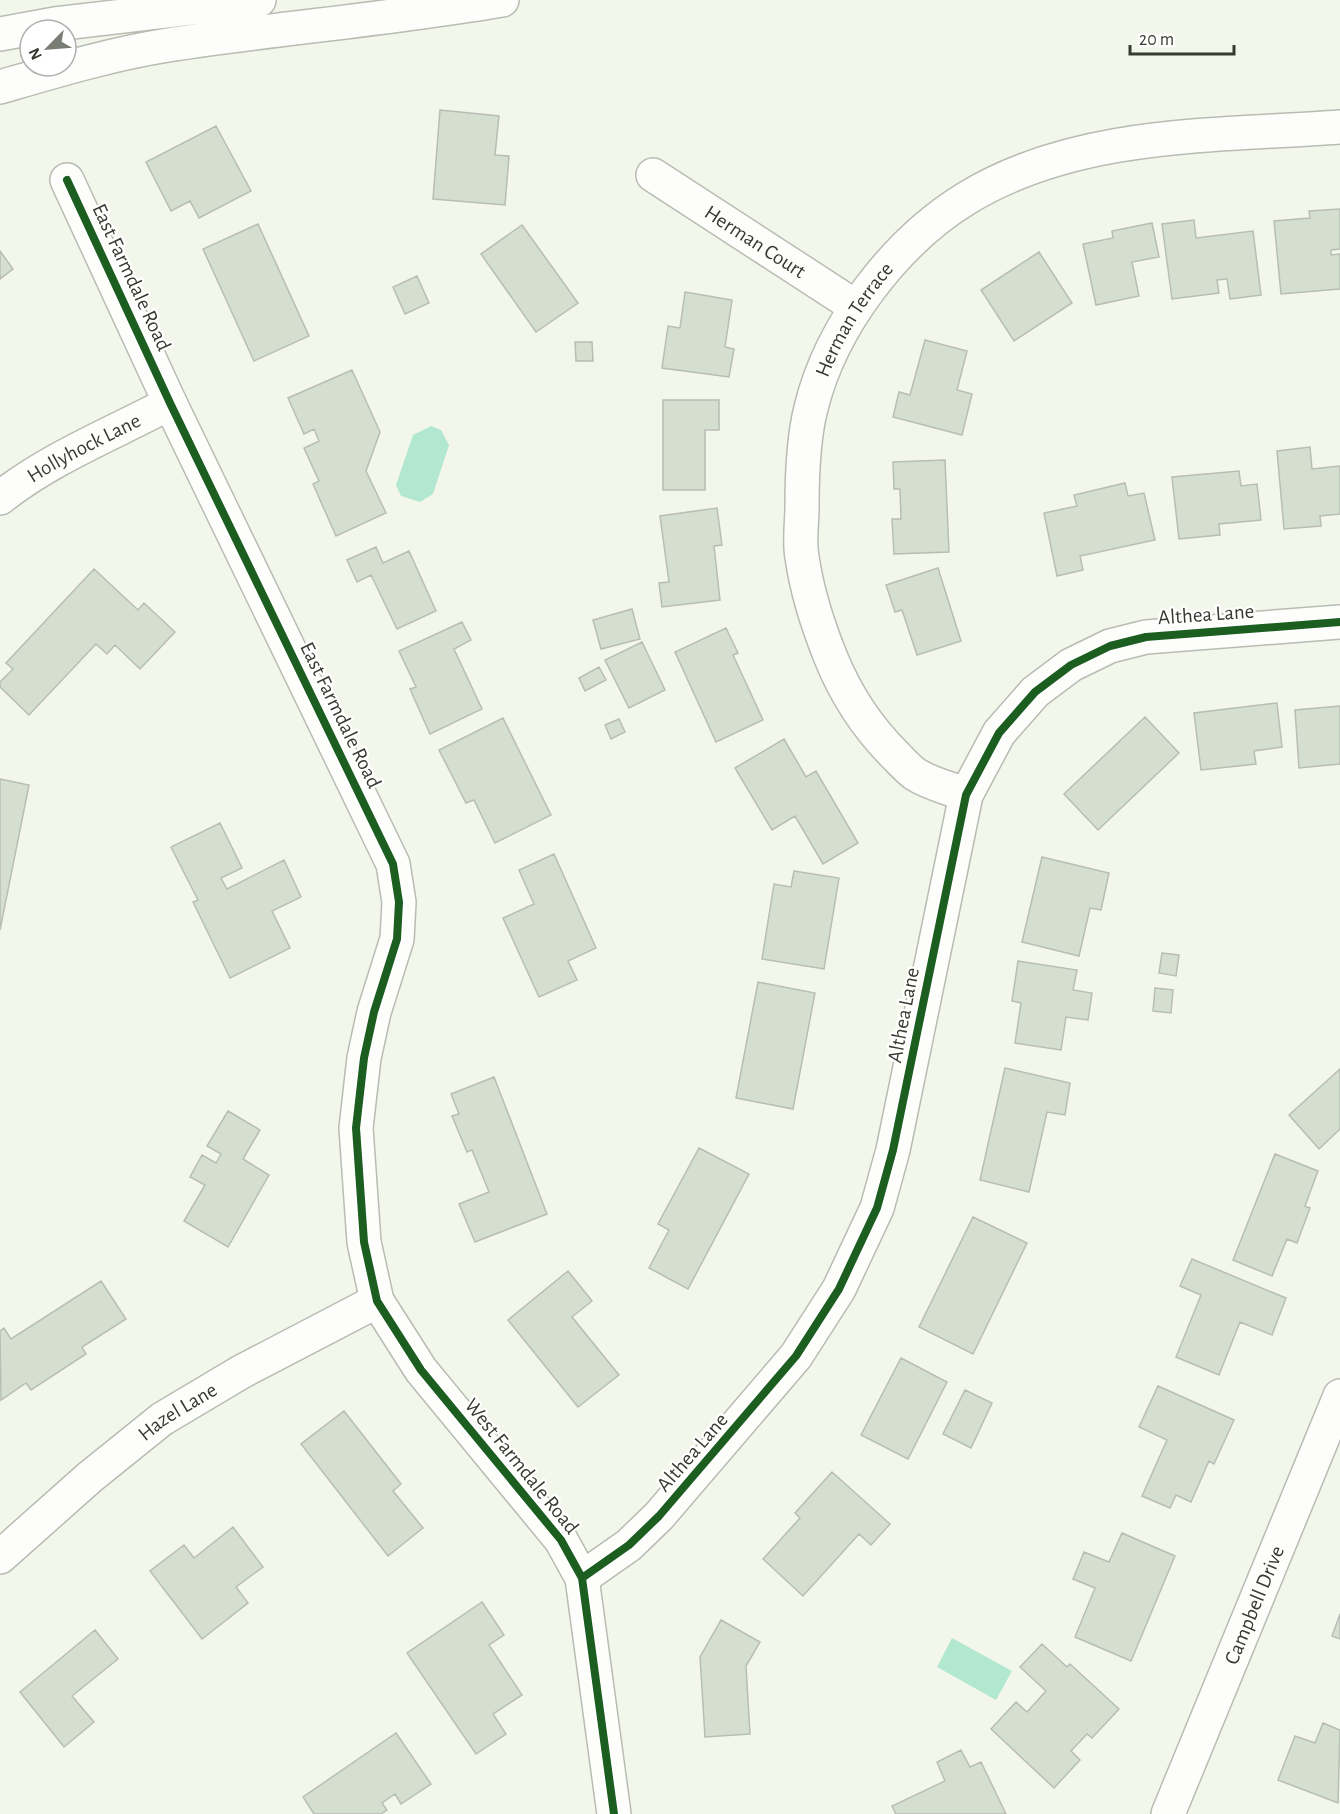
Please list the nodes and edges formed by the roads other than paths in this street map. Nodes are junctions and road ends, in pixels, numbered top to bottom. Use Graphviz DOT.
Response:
graph roads {
  1 [pos="259,0"];
  2 [pos="502,0"];
  3 [pos="0,34"];
  4 [pos="0,87"];
  5 [pos="1340,127"];
  6 [pos="653,175"];
  7 [pos="67,180"];
  8 [pos="856,307"];
  9 [pos="170,404"];
  10 [pos="0,498"];
  11 [pos="1340,622"];
  12 [pos="966,795"];
  13 [pos="377,1301"];
  14 [pos="1340,1396"];
  15 [pos="0,1557"];
  16 [pos="582,1578"];
  17 [pos="608,1812"];
  18 [pos="1168,1814"];
  1 -- 3 [label="main road"];
  2 -- 4 [label="main road"];
  5 -- 8 [label="main road, Herman Terrace"];
  6 -- 8 [label="main road, Herman Court"];
  7 -- 9 [label="main road, East Farmdale Road"];
  8 -- 12 [label="main road, Herman Terrace"];
  9 -- 10 [label="main road, Hollyhock Lane"];
  9 -- 13 [label="main road, East Farmdale Road"];
  11 -- 12 [label="main road, Althea Lane"];
  12 -- 16 [label="main road, Althea Lane"];
  13 -- 15 [label="main road, Hazel Lane"];
  13 -- 16 [label="main road, West Farmdale Road"];
  14 -- 18 [label="main road, Campbell Drive"];
  16 -- 17 [label="main road, West Farmdale Road"];
}
